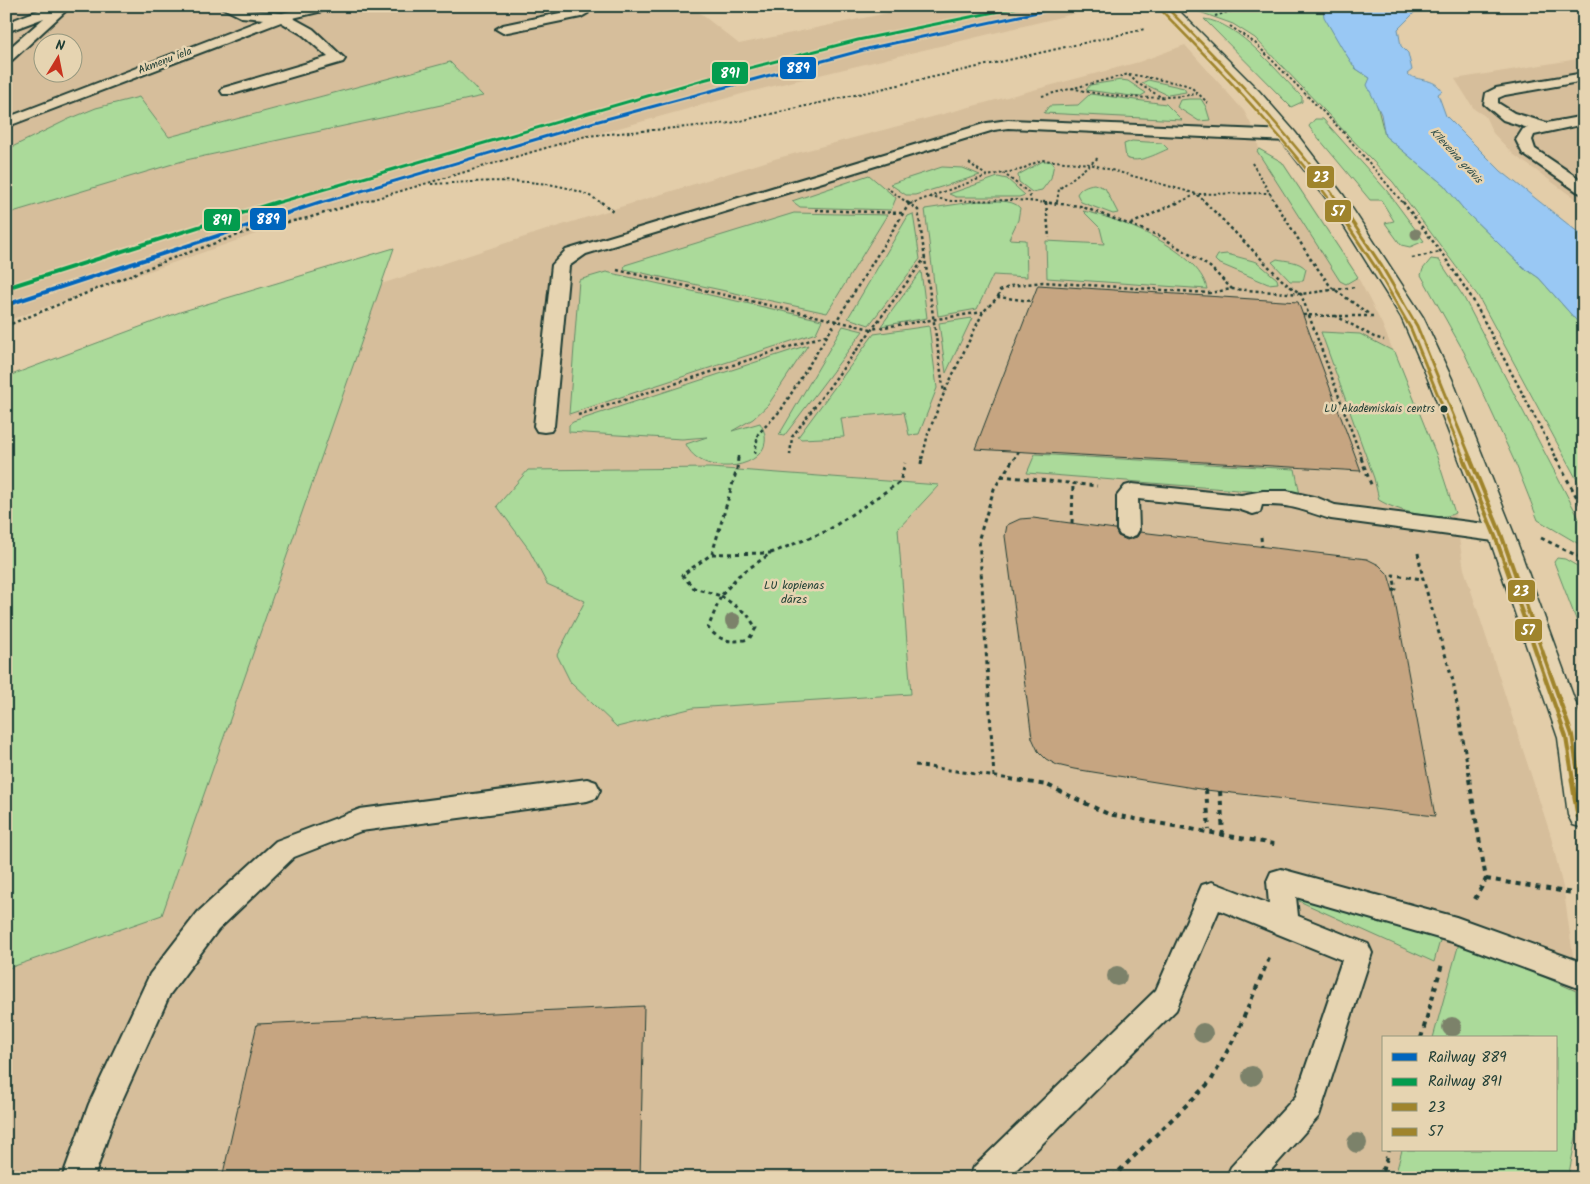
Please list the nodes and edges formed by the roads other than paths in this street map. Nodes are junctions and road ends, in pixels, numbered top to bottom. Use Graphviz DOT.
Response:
graph roads {
  1 [pos="62,6"];
  2 [pos="66,6"];
  3 [pos="225,6"];
  4 [pos="326,6"];
  5 [pos="580,6"];
  6 [pos="1165,6"];
  7 [pos="282,17"];
  8 [pos="6,28"];
  9 [pos="503,29"];
  10 [pos="6,58"];
  11 [pos="1584,78"];
  12 [pos="228,91"];
  13 [pos="1584,120"];
  14 [pos="6,123"];
  15 [pos="1544,127"];
  16 [pos="1288,136"];
  17 [pos="1584,189"];
  18 [pos="544,426"];
  19 [pos="1128,530"];
  20 [pos="1501,534"];
  21 [pos="1578,747"];
  22 [pos="587,790"];
  23 [pos="1584,815"];
  24 [pos="1285,924"];
  25 [pos="1584,977"];
  26 [pos="78,1178"];
  27 [pos="985,1178"];
  28 [pos="1242,1178"];
  1 -- 8 [label="lane"];
  2 -- 10 [label="lane"];
  3 -- 7 [label="lane"];
  4 -- 7 [label="lane, Akmeņu iela"];
  5 -- 9 [label="lane"];
  6 -- 16 [label="main road"];
  7 -- 12 [label="lane"];
  7 -- 14 [label="lane, Akmeņu iela"];
  11 -- 15 [label="lane"];
  13 -- 15 [label="lane"];
  15 -- 17 [label="lane"];
  16 -- 18 [label="lane"];
  16 -- 20 [label="main road"];
  19 -- 20 [label="lane"];
  20 -- 21 [label="main road"];
  21 -- 23 [label="main road"];
  22 -- 26 [label="lane"];
  24 -- 25 [label="lane"];
  24 -- 27 [label="lane"];
  24 -- 28 [label="lane"];
}
